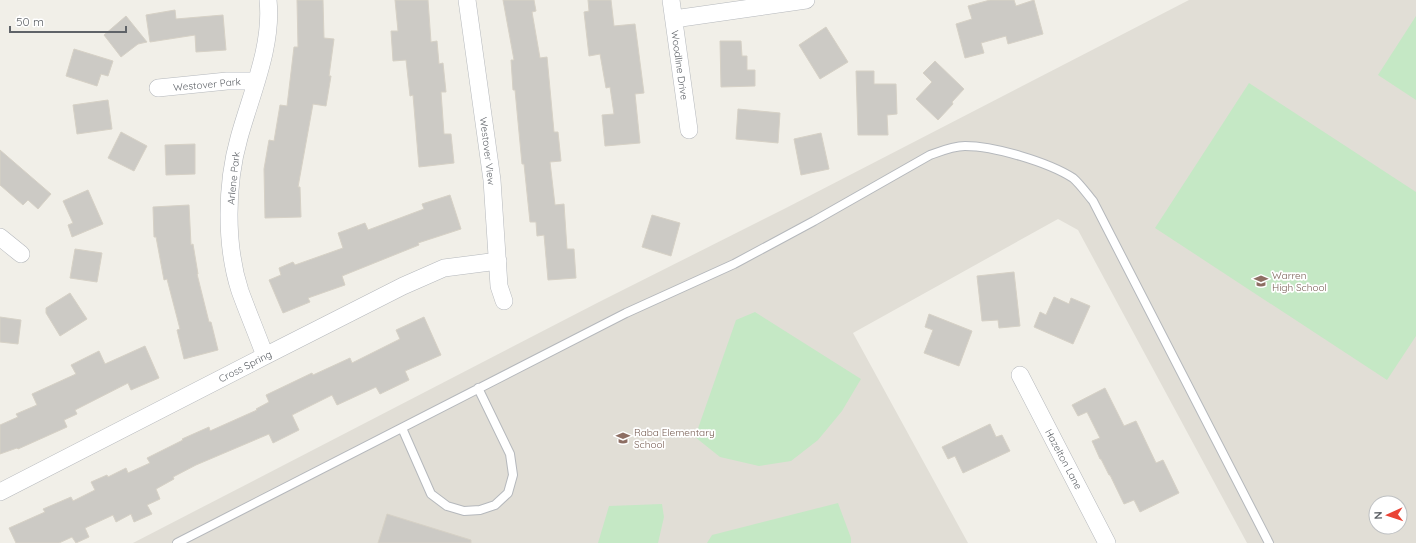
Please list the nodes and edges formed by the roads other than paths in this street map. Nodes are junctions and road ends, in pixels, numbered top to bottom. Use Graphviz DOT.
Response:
graph roads {
  1 [pos="268,0"];
  2 [pos="467,0"];
  3 [pos="671,0"];
  4 [pos="806,0"];
  5 [pos="674,19"];
  6 [pos="256,81"];
  7 [pos="158,88"];
  8 [pos="689,130"];
  9 [pos="0,237"];
  10 [pos="21,254"];
  11 [pos="498,261"];
  12 [pos="504,301"];
  13 [pos="265,356"];
  14 [pos="1020,375"];
  15 [pos="478,388"];
  16 [pos="402,428"];
  17 [pos="0,492"];
  18 [pos="177,543"];
  19 [pos="1107,543"];
  20 [pos="1269,543"];
  1 -- 6 [label="street, Arlene Park"];
  2 -- 11 [label="street, Westover View"];
  3 -- 5 [label="street, Woodline Drive"];
  4 -- 5 [label="street"];
  5 -- 8 [label="street, Woodline Drive"];
  6 -- 7 [label="street, Westover Park"];
  6 -- 13 [label="street, Arlene Park"];
  9 -- 10 [label="street"];
  11 -- 12 [label="street, Westover View"];
  11 -- 13 [label="street, Cross Spring"];
  13 -- 17 [label="street, Cross Spring"];
  14 -- 19 [label="street, Hazelton Lane"];
  15 -- 16 [label="lane"];
  15 -- 16 [label="lane"];
  15 -- 20 [label="lane"];
  16 -- 18 [label="lane"];
}
